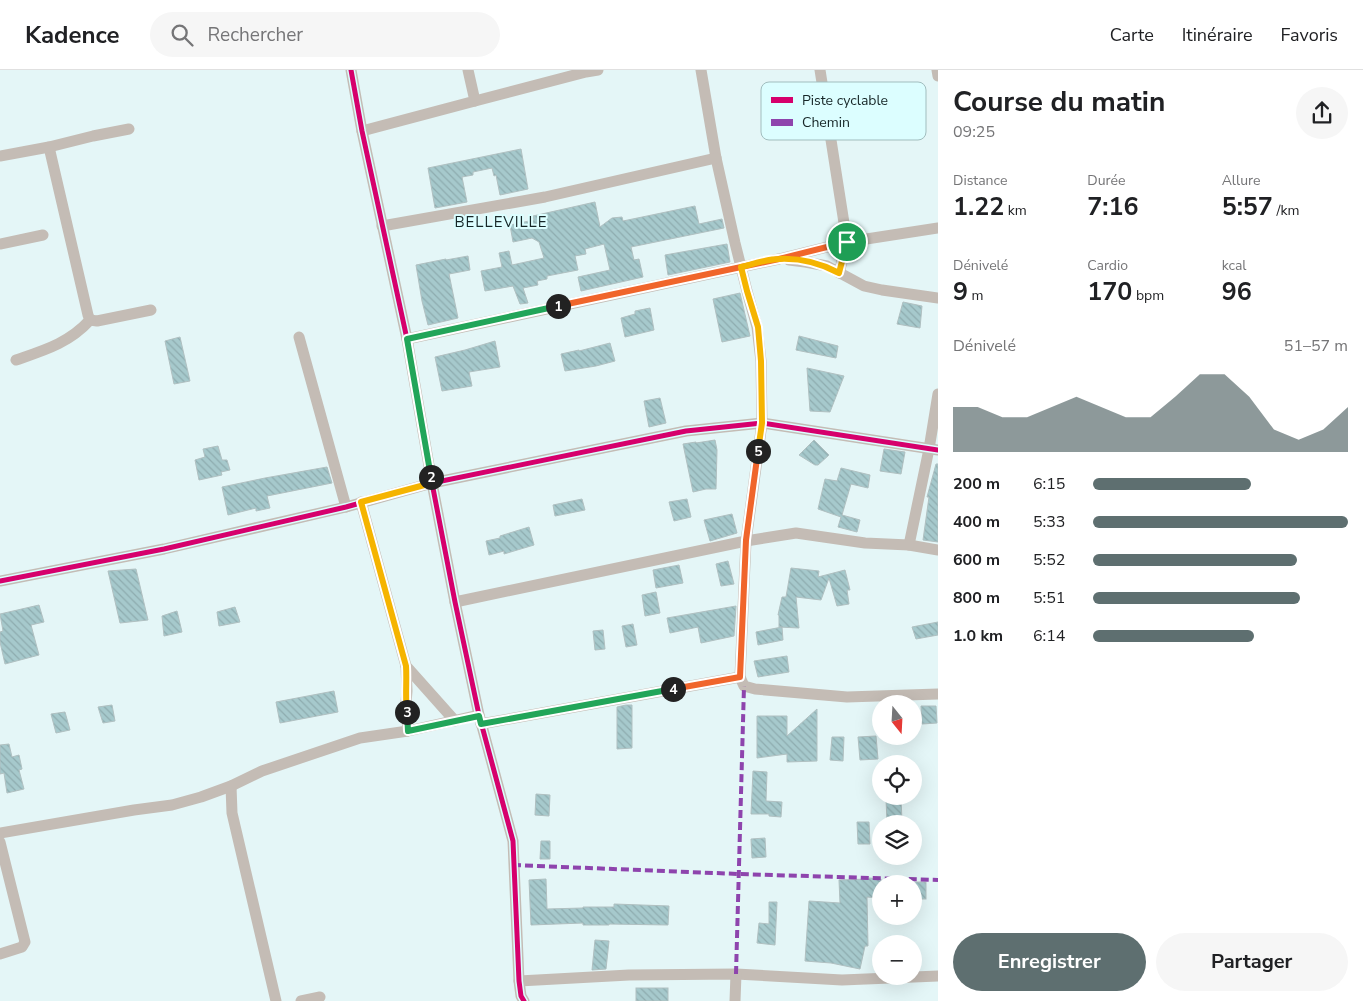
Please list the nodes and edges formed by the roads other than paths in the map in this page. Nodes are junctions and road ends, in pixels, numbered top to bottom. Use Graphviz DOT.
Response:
graph roads {
  1 [pos="351,70"];
  2 [pos="468,70"];
  3 [pos="598,70"];
  4 [pos="701,70"];
  5 [pos="936,70"];
  6 [pos="586,71"];
  7 [pos="938,76"];
  8 [pos="475,101"];
  9 [pos="129,129"];
  10 [pos="362,131"];
  11 [pos="831,140"];
  12 [pos="49,147"];
  13 [pos="0,156"];
  14 [pos="716,158"];
  15 [pos="382,226"];
  16 [pos="938,228"];
  17 [pos="43,235"];
  18 [pos="847,242"];
  19 [pos="0,244"];
  20 [pos="779,259"];
  21 [pos="741,267"];
  22 [pos="839,273"];
  23 [pos="938,298"];
  24 [pos="151,310"];
  25 [pos="90,320"];
  26 [pos="299,337"];
  27 [pos="407,339"];
  28 [pos="16,360"];
  29 [pos="938,394"];
  30 [pos="762,423"];
  31 [pos="933,449"];
  32 [pos="432,483"];
  33 [pos="361,502"];
  34 [pos="346,507"];
  35 [pos="746,540"];
  36 [pos="909,545"];
  37 [pos="938,550"];
  38 [pos="0,581"];
  39 [pos="454,602"];
  40 [pos="406,666"];
  41 [pos="740,677"];
  42 [pos="938,694"];
  43 [pos="480,720"];
  44 [pos="455,721"];
  45 [pos="408,731"];
  46 [pos="231,786"];
  47 [pos="0,834"];
  48 [pos="0,842"];
  49 [pos="0,954"];
  50 [pos="736,974"];
  51 [pos="938,976"];
  52 [pos="519,981"];
  53 [pos="320,997"];
  54 [pos="276,1001"];
  55 [pos="301,1001"];
  56 [pos="524,1001"];
  57 [pos="735,1001"];
  1 -- 10 [label="street"];
  2 -- 8 [label="street"];
  3 -- 6 [label="street"];
  4 -- 14 [label="street"];
  5 -- 7 [label="street"];
  6 -- 8 [label="street"];
  8 -- 10 [label="street"];
  9 -- 12 [label="street"];
  10 -- 15 [label="street"];
  11 -- 18 [label="street"];
  12 -- 13 [label="street"];
  12 -- 25 [label="street"];
  14 -- 15 [label="street"];
  14 -- 21 [label="street"];
  15 -- 27 [label="street"];
  16 -- 18 [label="street"];
  17 -- 19 [label="street"];
  18 -- 20 [label="street"];
  18 -- 22 [label="street"];
  20 -- 21 [label="street"];
  20 -- 22 [label="street"];
  21 -- 27 [label="street"];
  21 -- 30 [label="street"];
  22 -- 23 [label="street"];
  24 -- 25 [label="street"];
  25 -- 28 [label="street"];
  26 -- 34 [label="street"];
  27 -- 32 [label="street"];
  29 -- 31 [label="street"];
  30 -- 31 [label="street"];
  30 -- 32 [label="street"];
  30 -- 35 [label="street"];
  31 -- 36 [label="street"];
  32 -- 33 [label="street"];
  32 -- 39 [label="street"];
  33 -- 34 [label="street"];
  33 -- 40 [label="street"];
  34 -- 38 [label="street"];
  35 -- 36 [label="street"];
  35 -- 39 [label="street"];
  35 -- 41 [label="street"];
  36 -- 37 [label="street"];
  39 -- 43 [label="street"];
  40 -- 44 [label="street"];
  40 -- 45 [label="street"];
  41 -- 42 [label="street"];
  41 -- 43 [label="street"];
  43 -- 44 [label="street"];
  43 -- 52 [label="street"];
  44 -- 45 [label="street"];
  45 -- 46 [label="street"];
  46 -- 47 [label="street"];
  46 -- 54 [label="street"];
  48 -- 49 [label="street"];
  50 -- 51 [label="street"];
  50 -- 52 [label="street"];
  50 -- 57 [label="street"];
  52 -- 56 [label="street"];
  53 -- 55 [label="street"];
}
